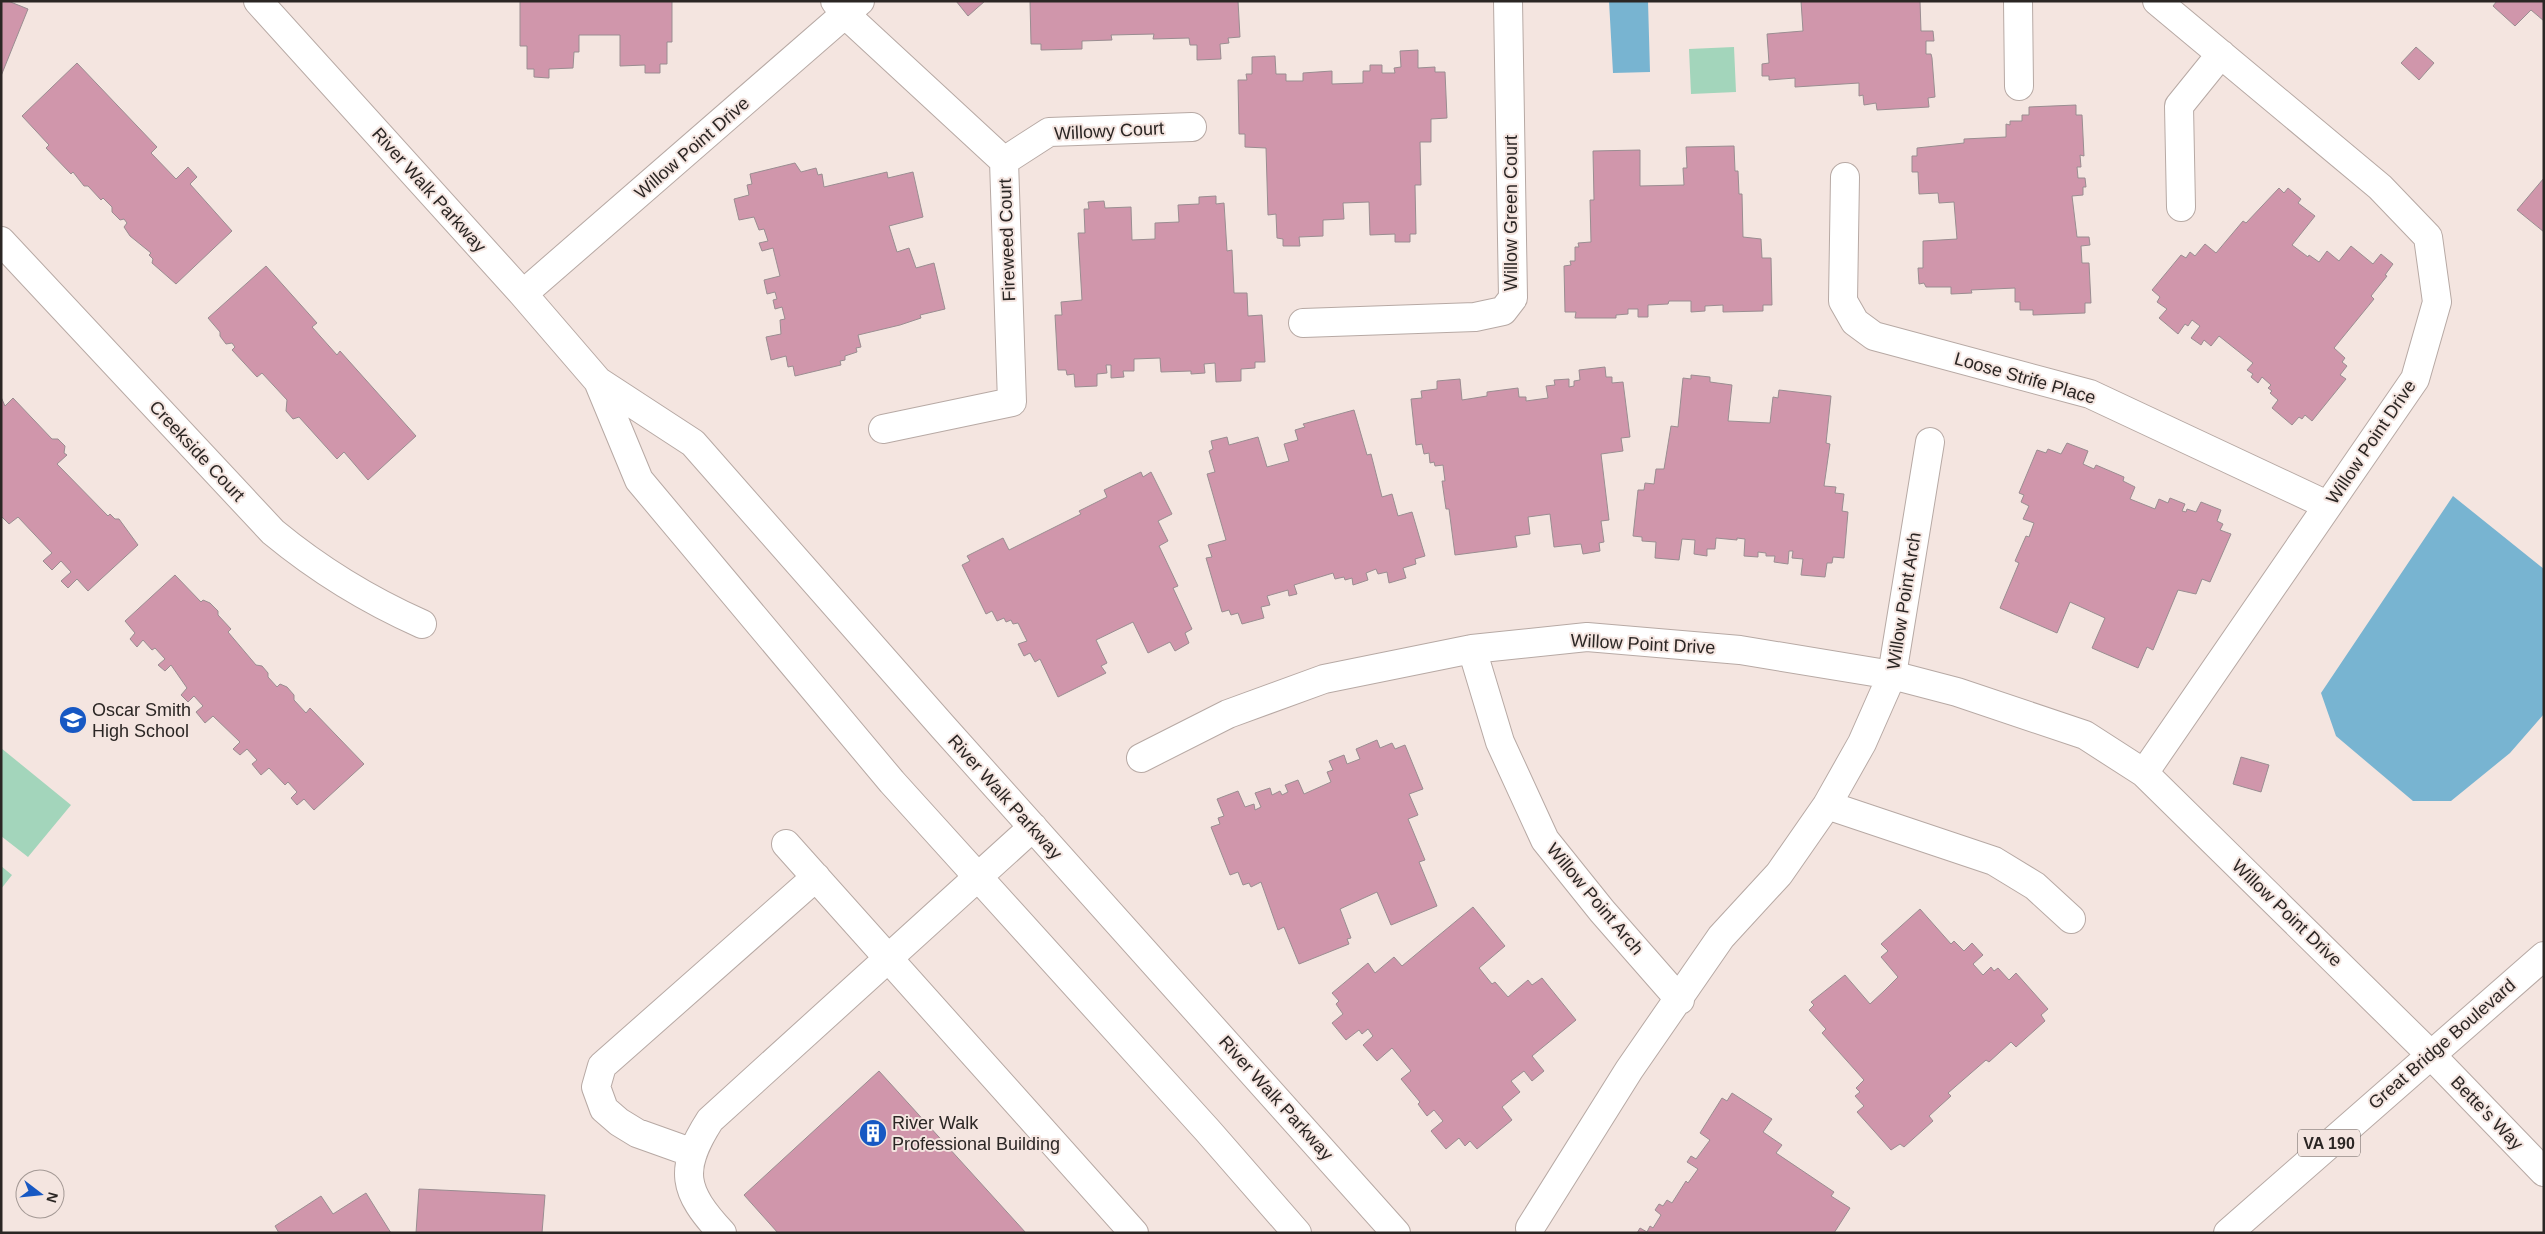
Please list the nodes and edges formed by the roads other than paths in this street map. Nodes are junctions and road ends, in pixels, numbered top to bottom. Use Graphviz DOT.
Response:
graph roads {
  1 [pos="258,1"];
  2 [pos="1508,1"];
  3 [pos="2018,1"];
  4 [pos="2157,1"];
  5 [pos="847,6"];
  6 [pos="2221,54"];
  7 [pos="2019,86"];
  8 [pos="1192,127"];
  9 [pos="1004,161"];
  10 [pos="1845,177"];
  11 [pos="2181,208"];
  12 [pos="1,241"];
  13 [pos="523,294"];
  14 [pos="1303,324"];
  15 [pos="598,381"];
  16 [pos="884,429"];
  17 [pos="1930,442"];
  18 [pos="2327,505"];
  19 [pos="422,624"];
  20 [pos="1472,648"];
  21 [pos="1892,675"];
  22 [pos="1141,758"];
  23 [pos="2144,773"];
  24 [pos="1826,805"];
  25 [pos="1033,827"];
  26 [pos="786,844"];
  27 [pos="816,877"];
  28 [pos="978,878"];
  29 [pos="2071,919"];
  30 [pos="2544,956"];
  31 [pos="890,958"];
  32 [pos="1680,1000"];
  33 [pos="2430,1054"];
  34 [pos="693,1153"];
  35 [pos="2544,1172"];
  36 [pos="1530,1228"];
  37 [pos="722,1233"];
  38 [pos="1134,1233"];
  39 [pos="1297,1233"];
  40 [pos="1396,1233"];
  41 [pos="2228,1233"];
  1 -- 13 [label="street, River Walk Parkway"];
  2 -- 14 [label="street, Willow Green Court"];
  3 -- 7 [label="street"];
  4 -- 6 [label="street, Willow Point Drive"];
  5 -- 9 [label="street, Fireweed Court"];
  5 -- 13 [label="street, Willow Point Drive"];
  6 -- 11 [label="street"];
  6 -- 18 [label="street, Willow Point Drive"];
  8 -- 9 [label="street, Willowy Court"];
  9 -- 16 [label="street, Fireweed Court"];
  10 -- 18 [label="street, Loose Strife Place"];
  12 -- 19 [label="street, Creekside Court"];
  13 -- 15 [label="street, River Walk Parkway"];
  15 -- 25 [label="street, River Walk Parkway"];
  15 -- 28 [label="street, River Walk Parkway"];
  17 -- 21 [label="street, Willow Point Arch"];
  18 -- 23 [label="street, Willow Point Drive"];
  20 -- 21 [label="street, Willow Point Drive"];
  20 -- 22 [label="street, Willow Point Drive"];
  20 -- 32 [label="street, Willow Point Arch"];
  21 -- 23 [label="street, Willow Point Drive"];
  21 -- 24 [label="street, Willow Point Arch"];
  23 -- 33 [label="street, Willow Point Drive"];
  24 -- 29 [label="street"];
  24 -- 32 [label="street, Willow Point Arch"];
  25 -- 28 [label="street"];
  25 -- 40 [label="street, River Walk Parkway"];
  26 -- 27 [label="street"];
  27 -- 31 [label="street"];
  27 -- 34 [label="street"];
  28 -- 31 [label="street"];
  28 -- 39 [label="street, River Walk Parkway"];
  30 -- 33 [label="street, Great Bridge Boulevard / VA 190"];
  31 -- 34 [label="street"];
  31 -- 38 [label="street"];
  32 -- 36 [label="street, Willow Point Arch"];
  33 -- 35 [label="street, Bette's Way"];
  33 -- 41 [label="street, Great Bridge Boulevard / VA 190"];
  34 -- 37 [label="street"];
}
